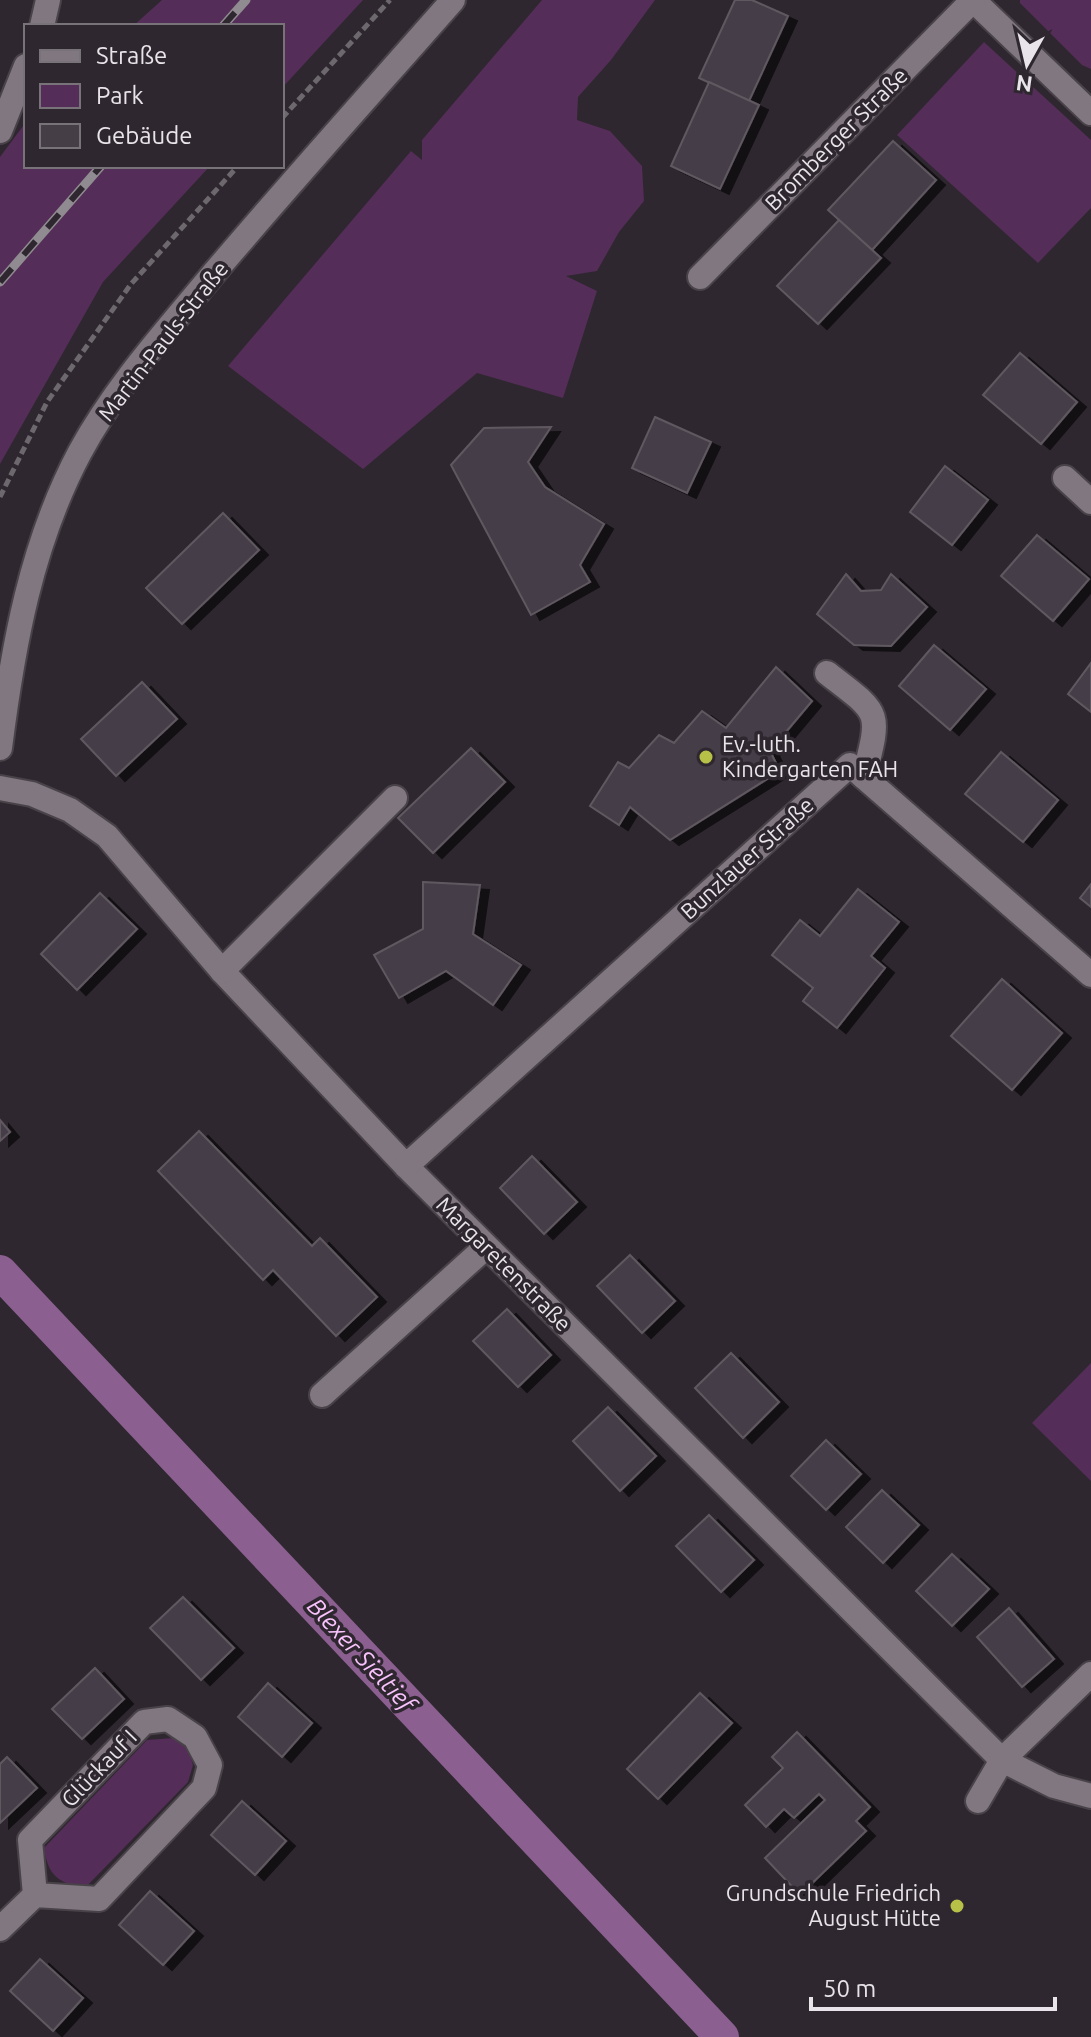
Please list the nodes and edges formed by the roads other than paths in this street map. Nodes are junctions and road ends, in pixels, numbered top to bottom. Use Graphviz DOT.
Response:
graph roads {
  1 [pos="48,0"];
  2 [pos="453,0"];
  3 [pos="973,0"];
  4 [pos="42,24"];
  5 [pos="24,71"];
  6 [pos="1090,110"];
  7 [pos="0,131"];
  8 [pos="700,277"];
  9 [pos="1065,478"];
  10 [pos="1091,502"];
  11 [pos="827,673"];
  12 [pos="0,748"];
  13 [pos="864,777"];
  14 [pos="0,788"];
  15 [pos="395,798"];
  16 [pos="222,971"];
  17 [pos="1091,975"];
  18 [pos="406,1166"];
  19 [pos="486,1247"];
  20 [pos="322,1395"];
  21 [pos="1091,1674"];
  22 [pos="1002,1760"];
  23 [pos="1091,1796"];
  24 [pos="978,1801"];
  25 [pos="35,1895"];
  26 [pos="0,1929"];
  1 -- 4 [label="street"];
  2 -- 12 [label="street, Martin-Pauls-Straße"];
  3 -- 6 [label="street"];
  3 -- 8 [label="street, Bromberger Straße"];
  5 -- 7 [label="street"];
  9 -- 10 [label="street"];
  11 -- 13 [label="street"];
  13 -- 17 [label="street"];
  13 -- 18 [label="street, Bunzlauer Straße"];
  14 -- 16 [label="street, Margaretenstraße"];
  15 -- 16 [label="street"];
  16 -- 18 [label="street, Margaretenstraße"];
  18 -- 19 [label="street, Margaretenstraße"];
  19 -- 20 [label="street"];
  19 -- 22 [label="street, Margaretenstraße"];
  21 -- 22 [label="street"];
  22 -- 23 [label="street, Margaretenstraße"];
  22 -- 24 [label="street"];
  25 -- 25 [label="street, Glückauf I"];
  25 -- 26 [label="street"];
}
